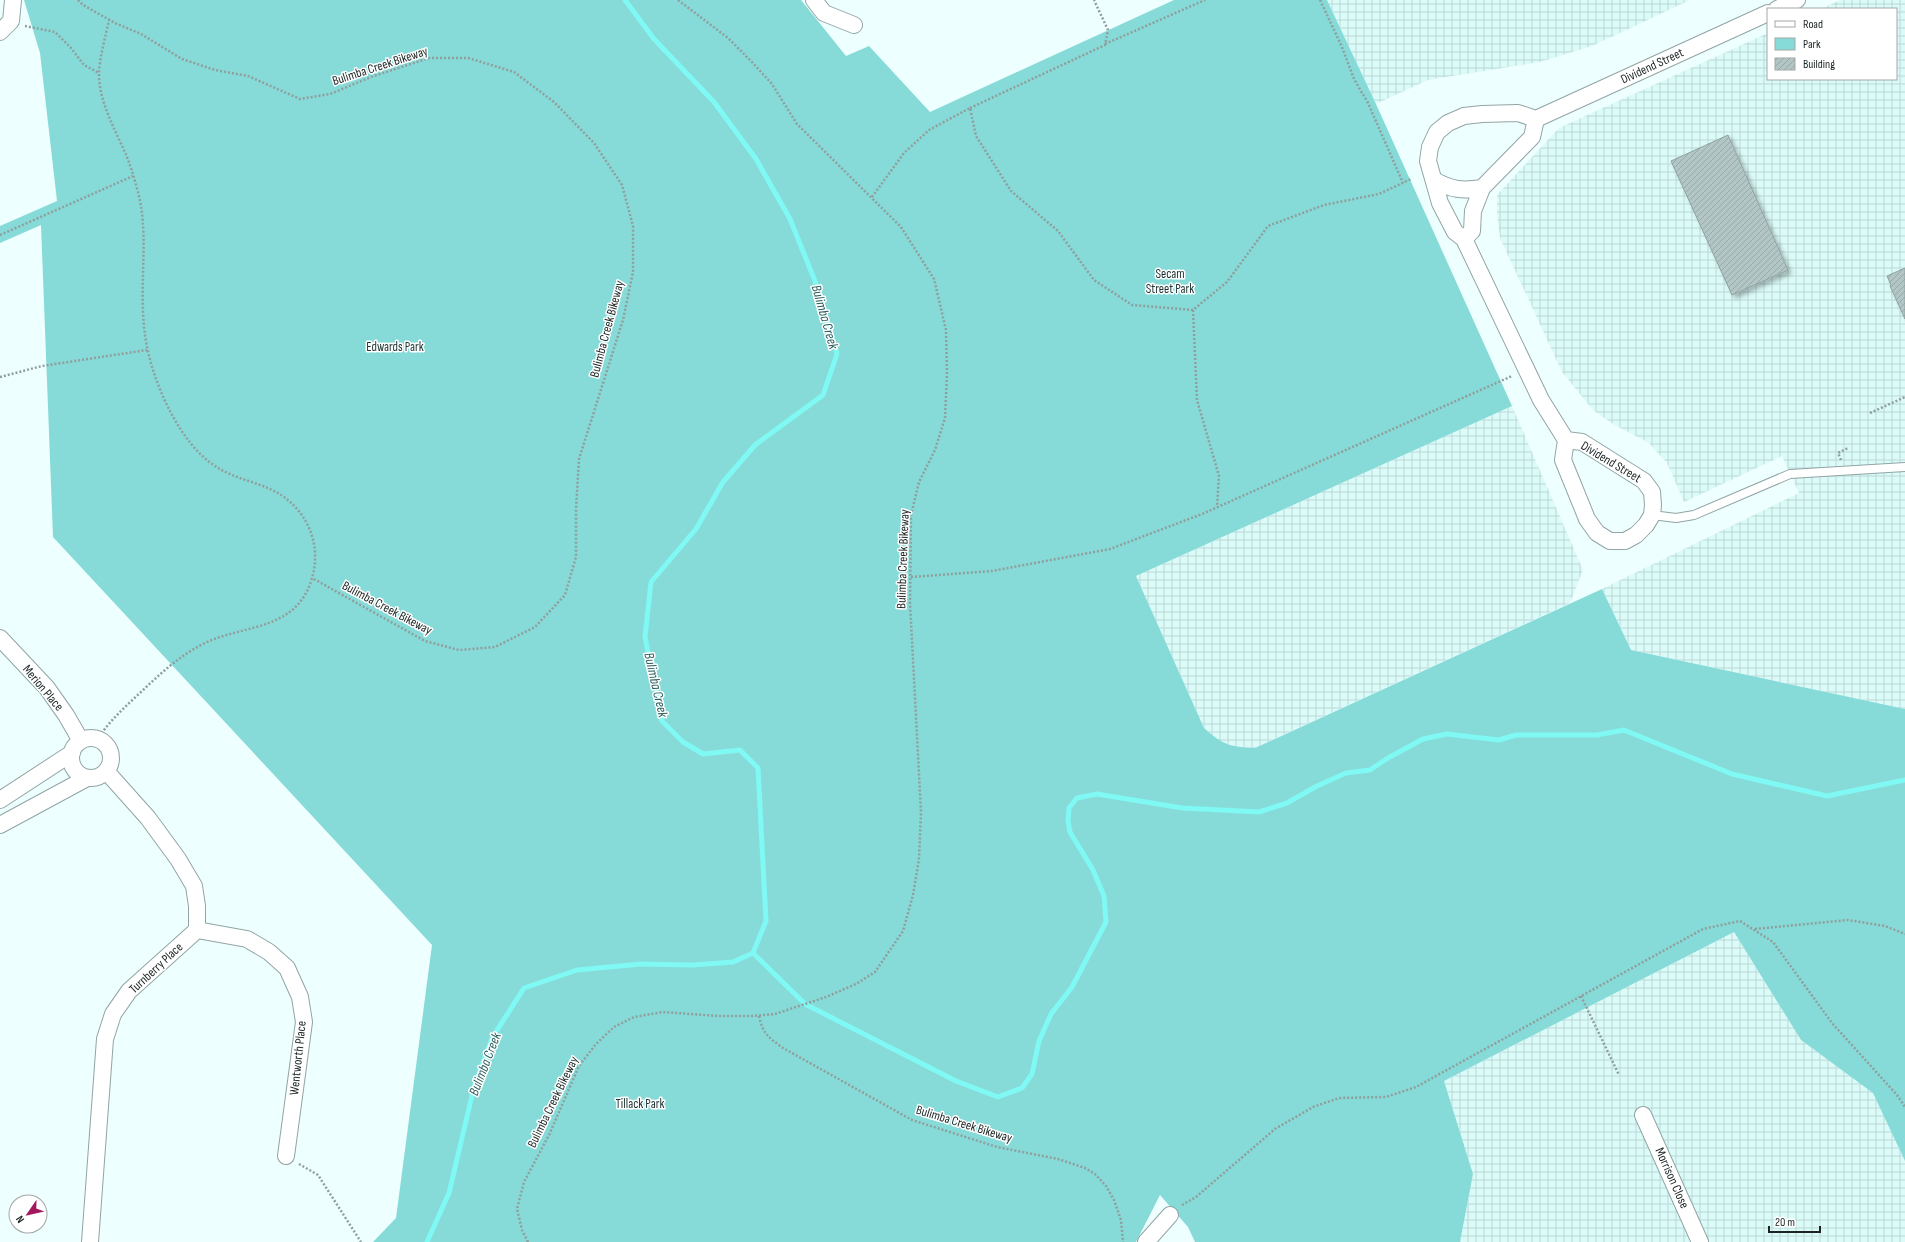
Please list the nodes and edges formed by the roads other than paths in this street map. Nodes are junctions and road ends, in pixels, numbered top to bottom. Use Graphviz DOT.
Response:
graph roads {
  1 [pos="13,0"];
  2 [pos="814,0"];
  3 [pos="1797,0"];
  4 [pos="1779,8"];
  5 [pos="1767,13"];
  6 [pos="854,26"];
  7 [pos="6,27"];
  8 [pos="1536,119"];
  9 [pos="1434,180"];
  10 [pos="1482,188"];
  11 [pos="1464,240"];
  12 [pos="1566,440"];
  13 [pos="1905,467"];
  14 [pos="1652,515"];
  15 [pos="0,638"];
  16 [pos="77,747"];
  17 [pos="106,771"];
  18 [pos="87,778"];
  19 [pos="0,800"];
  20 [pos="0,825"];
  21 [pos="197,930"];
  22 [pos="1643,1115"];
  23 [pos="286,1156"];
  24 [pos="1170,1215"];
  25 [pos="90,1242"];
  26 [pos="1146,1242"];
  27 [pos="1700,1242"];
  1 -- 7 [label="street"];
  2 -- 6 [label="street"];
  3 -- 4 [label="street"];
  5 -- 8 [label="street, Dividend Street"];
  8 -- 9 [label="street, Dividend Street"];
  8 -- 10 [label="street"];
  9 -- 10 [label="street"];
  9 -- 11 [label="street, Dividend Street"];
  10 -- 11 [label="street"];
  11 -- 12 [label="street, Dividend Street"];
  12 -- 14 [label="street, Dividend Street"];
  12 -- 14 [label="street, Dividend Street"];
  13 -- 14 [label="lane"];
  15 -- 16 [label="street, Merion Place"];
  16 -- 17 [label="street"];
  16 -- 18 [label="street"];
  16 -- 19 [label="street"];
  17 -- 18 [label="street"];
  17 -- 21 [label="street"];
  18 -- 20 [label="street"];
  21 -- 23 [label="street, Wentworth Place"];
  21 -- 25 [label="street, Turnberry Place"];
  22 -- 27 [label="street, Morrison Close"];
  24 -- 26 [label="street"];
}
